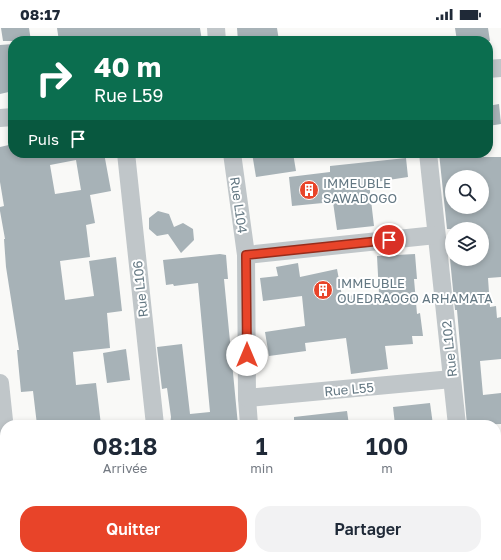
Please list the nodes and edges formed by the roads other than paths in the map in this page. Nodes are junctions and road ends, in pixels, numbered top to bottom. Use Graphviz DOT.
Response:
graph roads {
  1 [pos="127,158"];
  2 [pos="233,158"];
  3 [pos="428,158"];
  4 [pos="436,235"];
  5 [pos="246,255"];
  6 [pos="452,379"];
  7 [pos="0,383"];
  8 [pos="247,398"];
  9 [pos="4,420"];
  10 [pos="154,420"];
  11 [pos="249,420"];
  12 [pos="456,420"];
  1 -- 10 [label="street, Rue L106"];
  2 -- 5 [label="street, Rue L104"];
  3 -- 4 [label="street, Rue L102"];
  4 -- 5 [label="street"];
  4 -- 6 [label="street, Rue L102"];
  5 -- 8 [label="street, Rue L104"];
  6 -- 8 [label="street, Rue L55"];
  6 -- 12 [label="street, Rue L102"];
  7 -- 9 [label="street"];
  8 -- 11 [label="street, Rue L104"];
}
